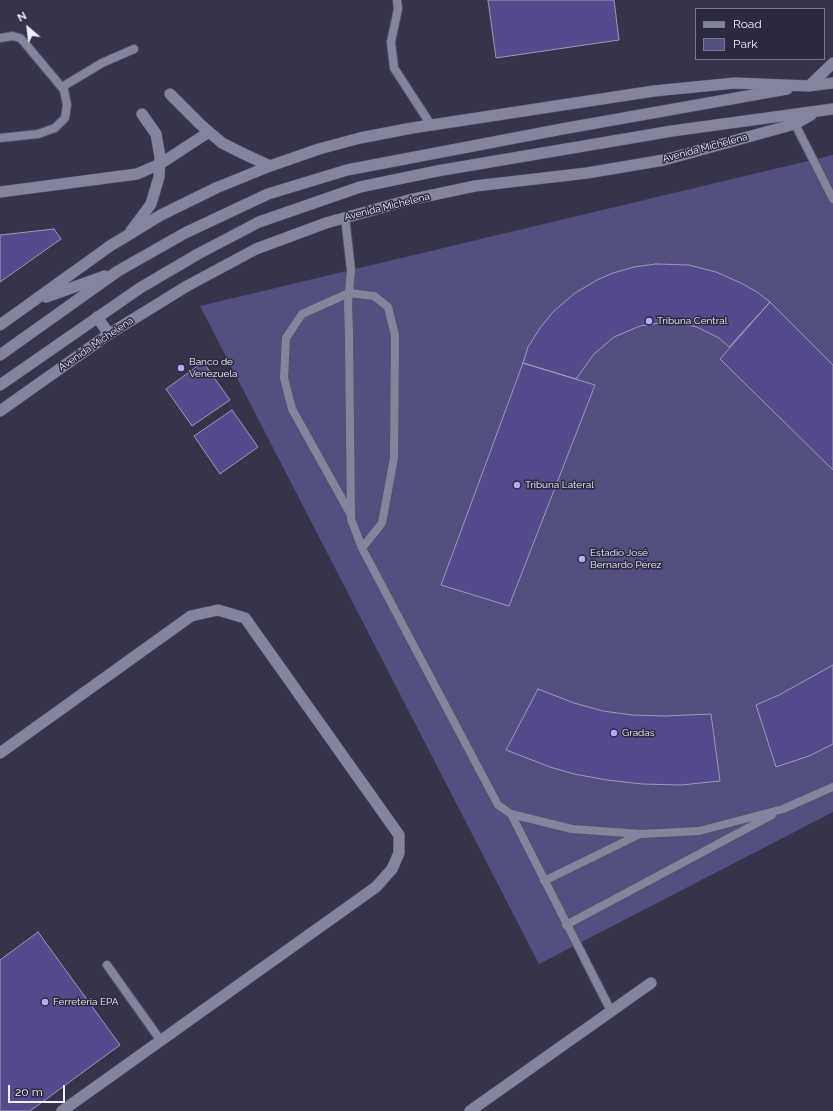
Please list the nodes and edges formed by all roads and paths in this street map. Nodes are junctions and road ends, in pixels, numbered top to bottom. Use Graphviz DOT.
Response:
graph roads {
  1 [pos="397,0"];
  2 [pos="0,38"];
  3 [pos="134,49"];
  4 [pos="833,63"];
  5 [pos="833,83"];
  6 [pos="809,86"];
  7 [pos="62,87"];
  8 [pos="170,94"];
  9 [pos="833,109"];
  10 [pos="816,112"];
  11 [pos="142,114"];
  12 [pos="795,124"];
  13 [pos="431,125"];
  14 [pos="209,132"];
  15 [pos="0,138"];
  16 [pos="160,164"];
  17 [pos="270,166"];
  18 [pos="0,192"];
  19 [pos="833,199"];
  20 [pos="345,218"];
  21 [pos="128,236"];
  22 [pos="118,271"];
  23 [pos="349,293"];
  24 [pos="33,301"];
  25 [pos="97,317"];
  26 [pos="0,325"];
  27 [pos="109,334"];
  28 [pos="0,355"];
  29 [pos="0,385"];
  30 [pos="0,411"];
  31 [pos="351,516"];
  32 [pos="362,548"];
  33 [pos="0,753"];
  34 [pos="833,787"];
  35 [pos="783,809"];
  36 [pos="511,814"];
  37 [pos="641,834"];
  38 [pos="544,881"];
  39 [pos="566,924"];
  40 [pos="107,965"];
  41 [pos="651,983"];
  42 [pos="611,1011"];
  43 [pos="161,1041"];
  44 [pos="62,1111"];
  45 [pos="470,1111"];
  1 -- 13 [label="lane"];
  2 -- 7 [label="lane"];
  3 -- 7 [label="lane"];
  4 -- 6 [label="street"];
  5 -- 6 [label="street"];
  6 -- 13 [label="street"];
  6 -- 22 [label="street"];
  7 -- 15 [label="lane"];
  8 -- 14 [label="street"];
  9 -- 10 [label="street, Avenida Michelena"];
  10 -- 12 [label="street, Avenida Michelena"];
  10 -- 25 [label="street, Avenida Michelena"];
  11 -- 16 [label="street"];
  12 -- 19 [label="lane"];
  12 -- 20 [label="street, Avenida Michelena"];
  13 -- 17 [label="street"];
  14 -- 16 [label="street"];
  14 -- 17 [label="street"];
  16 -- 18 [label="street"];
  16 -- 21 [label="street"];
  17 -- 21 [label="street"];
  20 -- 23 [label="lane"];
  20 -- 27 [label="street, Avenida Michelena"];
  21 -- 24 [label="street"];
  22 -- 24 [label="street"];
  22 -- 28 [label="street"];
  23 -- 31 [label="lane"];
  23 -- 31 [label="lane"];
  23 -- 32 [label="lane"];
  24 -- 26 [label="street"];
  25 -- 27 [label="street"];
  25 -- 29 [label="street, Avenida Michelena"];
  27 -- 30 [label="street, Avenida Michelena"];
  31 -- 32 [label="lane"];
  32 -- 36 [label="lane"];
  33 -- 43 [label="street"];
  34 -- 35 [label="lane"];
  35 -- 37 [label="lane"];
  35 -- 39 [label="lane"];
  36 -- 37 [label="lane"];
  36 -- 38 [label="lane"];
  37 -- 38 [label="lane"];
  38 -- 39 [label="lane"];
  39 -- 42 [label="lane"];
  40 -- 43 [label="lane"];
  41 -- 42 [label="street"];
  42 -- 45 [label="street"];
  43 -- 44 [label="street"];
}
